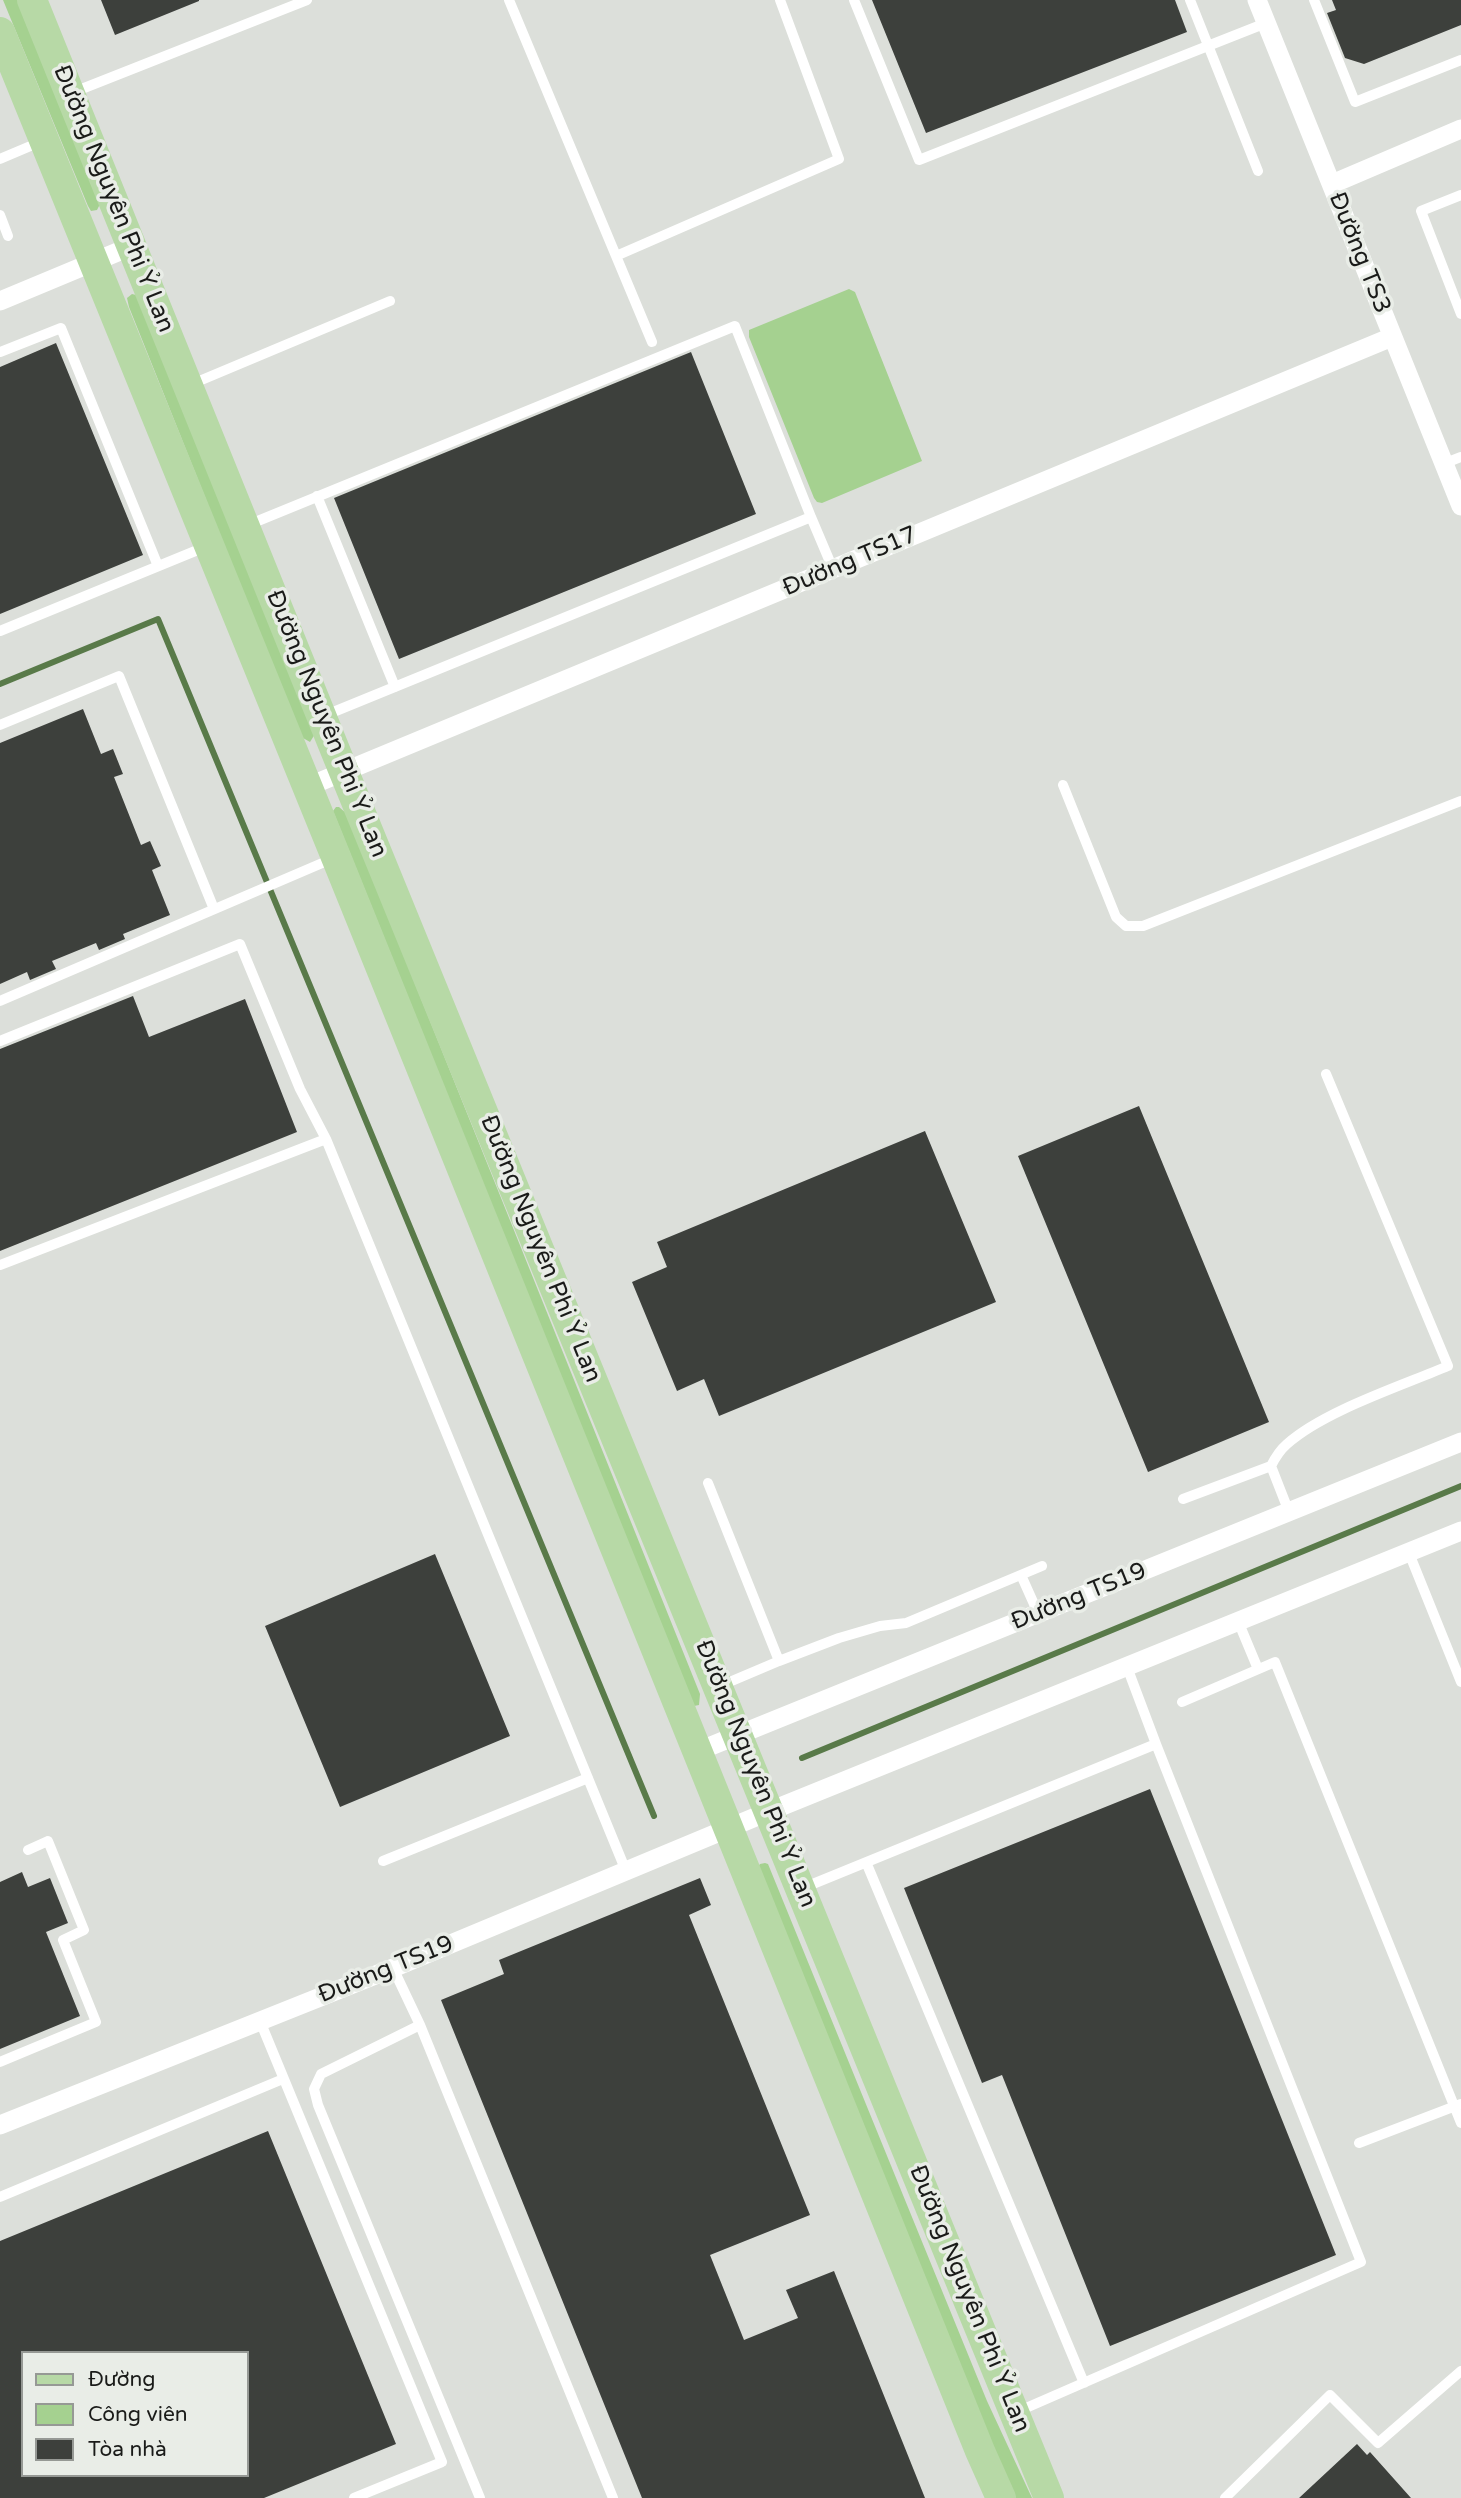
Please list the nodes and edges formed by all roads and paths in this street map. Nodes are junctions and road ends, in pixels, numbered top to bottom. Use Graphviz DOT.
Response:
graph roads {
  1 [pos="32,0"];
  2 [pos="307,0"];
  3 [pos="509,0"];
  4 [pos="780,0"];
  5 [pos="854,0"];
  6 [pos="1190,0"];
  7 [pos="1257,0"];
  8 [pos="1314,0"];
  9 [pos="1266,23"];
  10 [pos="0,32"];
  11 [pos="1209,47"];
  12 [pos="1461,60"];
  13 [pos="70,93"];
  14 [pos="1461,129"];
  15 [pos="44,141"];
  16 [pos="0,159"];
  17 [pos="1258,171"];
  18 [pos="1332,184"];
  19 [pos="1461,195"];
  20 [pos="0,215"];
  21 [pos="8,236"];
  22 [pos="132,246"];
  23 [pos="616,256"];
  24 [pos="94,262"];
  25 [pos="0,301"];
  26 [pos="390,301"];
  27 [pos="1461,314"];
  28 [pos="1392,337"];
  29 [pos="652,342"];
  30 [pos="0,352"];
  31 [pos="188,386"];
  32 [pos="1452,460"];
  33 [pos="317,496"];
  34 [pos="1461,506"];
  35 [pos="811,517"];
  36 [pos="245,526"];
  37 [pos="209,545"];
  38 [pos="158,566"];
  39 [pos="833,569"];
  40 [pos="0,631"];
  41 [pos="395,687"];
  42 [pos="322,716"];
  43 [pos="0,724"];
  44 [pos="344,772"];
  45 [pos="1063,785"];
  46 [pos="307,787"];
  47 [pos="1461,801"];
  48 [pos="336,857"];
  49 [pos="214,909"];
  50 [pos="0,1001"];
  51 [pos="0,1041"];
  52 [pos="1326,1074"];
  53 [pos="326,1139"];
  54 [pos="0,1265"];
  55 [pos="1461,1442"];
  56 [pos="1271,1466"];
  57 [pos="708,1483"];
  58 [pos="1183,1499"];
  59 [pos="1289,1512"];
  60 [pos="1461,1531"];
  61 [pos="1409,1553"];
  62 [pos="1042,1566"];
  63 [pos="1021,1575"];
  64 [pos="1038,1613"];
  65 [pos="1238,1621"];
  66 [pos="779,1661"];
  67 [pos="1127,1667"];
  68 [pos="1258,1669"];
  69 [pos="1461,1682"];
  70 [pos="719,1686"];
  71 [pos="1182,1702"];
  72 [pos="739,1734"];
  73 [pos="1156,1744"];
  74 [pos="696,1752"];
  75 [pos="588,1778"];
  76 [pos="770,1811"];
  77 [pos="727,1829"];
  78 [pos="28,1850"];
  79 [pos="383,1861"];
  80 [pos="866,1862"];
  81 [pos="626,1871"];
  82 [pos="802,1888"];
  83 [pos="393,1968"];
  84 [pos="260,2021"];
  85 [pos="420,2025"];
  86 [pos="0,2062"];
  87 [pos="284,2078"];
  88 [pos="1458,2105"];
  89 [pos="1461,2123"];
  90 [pos="0,2125"];
  91 [pos="1359,2143"];
  92 [pos="0,2197"];
  93 [pos="1461,2371"];
  94 [pos="1084,2383"];
  95 [pos="1015,2413"];
  96 [pos="355,2498"];
  97 [pos="480,2498"];
  98 [pos="613,2498"];
  99 [pos="1001,2498"];
  100 [pos="1049,2498"];
  101 [pos="1225,2498"];
  1 -- 13 [label="main road, Đường Nguyên Phi Ỷ Lan"];
  2 -- 13 [label="lane"];
  3 -- 23 [label="lane"];
  4 -- 23 [label="lane"];
  5 -- 11 [label="lane"];
  6 -- 11 [label="lane"];
  7 -- 9 [label="street, Đường TS3"];
  8 -- 12 [label="lane"];
  9 -- 11 [label="lane"];
  9 -- 18 [label="street, Đường TS3"];
  10 -- 15 [label="main road, Đường Nguyên Phi Ỷ Lan"];
  11 -- 17 [label="lane"];
  13 -- 22 [label="main road, Đường Nguyên Phi Ỷ Lan"];
  14 -- 18 [label="street"];
  15 -- 16 [label="lane"];
  15 -- 24 [label="main road, Đường Nguyên Phi Ỷ Lan"];
  18 -- 28 [label="street, Đường TS3"];
  19 -- 27 [label="lane"];
  20 -- 21 [label="lane"];
  22 -- 24 [label="street"];
  22 -- 31 [label="main road, Đường Nguyên Phi Ỷ Lan"];
  23 -- 29 [label="lane"];
  24 -- 25 [label="street"];
  24 -- 37 [label="main road, Đường Nguyên Phi Ỷ Lan"];
  26 -- 31 [label="lane"];
  28 -- 32 [label="street, Đường TS3"];
  28 -- 39 [label="street, Đường TS17"];
  30 -- 38 [label="lane"];
  31 -- 36 [label="main road, Đường Nguyên Phi Ỷ Lan"];
  32 -- 34 [label="street, Đường TS3"];
  33 -- 35 [label="lane"];
  33 -- 36 [label="lane"];
  33 -- 41 [label="lane"];
  35 -- 39 [label="lane"];
  35 -- 41 [label="lane"];
  36 -- 42 [label="main road, Đường Nguyên Phi Ỷ Lan"];
  37 -- 38 [label="lane"];
  37 -- 46 [label="main road, Đường Nguyên Phi Ỷ Lan"];
  38 -- 40 [label="lane"];
  39 -- 44 [label="street, Đường TS17"];
  41 -- 42 [label="lane"];
  42 -- 44 [label="main road, Đường Nguyên Phi Ỷ Lan"];
  43 -- 49 [label="lane"];
  44 -- 46 [label="street, Đường TS17"];
  44 -- 70 [label="main road, Đường Nguyên Phi Ỷ Lan"];
  45 -- 47 [label="lane"];
  46 -- 48 [label="main road, Đường Nguyên Phi Ỷ Lan"];
  48 -- 49 [label="lane"];
  48 -- 74 [label="main road, Đường Nguyên Phi Ỷ Lan"];
  49 -- 50 [label="lane"];
  51 -- 53 [label="lane"];
  52 -- 56 [label="lane"];
  53 -- 54 [label="lane"];
  53 -- 75 [label="lane"];
  55 -- 59 [label="street, Đường TS19"];
  56 -- 58 [label="lane"];
  56 -- 59 [label="lane"];
  57 -- 66 [label="lane"];
  59 -- 64 [label="street, Đường TS19"];
  60 -- 61 [label="street, Đường TS19"];
  61 -- 65 [label="street, Đường TS19"];
  61 -- 69 [label="lane"];
  62 -- 63 [label="lane"];
  63 -- 64 [label="lane"];
  63 -- 66 [label="lane"];
  64 -- 72 [label="street, Đường TS19"];
  65 -- 67 [label="street, Đường TS19"];
  65 -- 68 [label="lane"];
  66 -- 70 [label="lane"];
  67 -- 73 [label="lane"];
  67 -- 76 [label="street, Đường TS19"];
  68 -- 71 [label="lane"];
  68 -- 88 [label="lane"];
  70 -- 72 [label="main road, Đường Nguyên Phi Ỷ Lan"];
  72 -- 74 [label="street, Đường TS19"];
  72 -- 76 [label="main road, Đường Nguyên Phi Ỷ Lan"];
  73 -- 80 [label="lane"];
  73 -- 94 [label="lane"];
  74 -- 77 [label="main road, Đường Nguyên Phi Ỷ Lan"];
  75 -- 79 [label="lane"];
  75 -- 81 [label="lane"];
  76 -- 77 [label="street, Đường TS19"];
  76 -- 82 [label="main road, Đường Nguyên Phi Ỷ Lan"];
  77 -- 81 [label="street, Đường TS19"];
  77 -- 99 [label="main road, Đường Nguyên Phi Ỷ Lan"];
  78 -- 86 [label="lane"];
  80 -- 82 [label="lane"];
  80 -- 94 [label="lane"];
  81 -- 83 [label="street, Đường TS19"];
  82 -- 95 [label="main road, Đường Nguyên Phi Ỷ Lan"];
  83 -- 84 [label="street, Đường TS19"];
  83 -- 85 [label="lane"];
  84 -- 87 [label="lane"];
  84 -- 90 [label="street, Đường TS19"];
  85 -- 97 [label="lane"];
  85 -- 98 [label="lane"];
  87 -- 92 [label="lane"];
  87 -- 96 [label="lane"];
  88 -- 89 [label="lane"];
  88 -- 91 [label="lane"];
  93 -- 101 [label="lane"];
  94 -- 95 [label="lane"];
  95 -- 100 [label="main road, Đường Nguyên Phi Ỷ Lan"];
}
